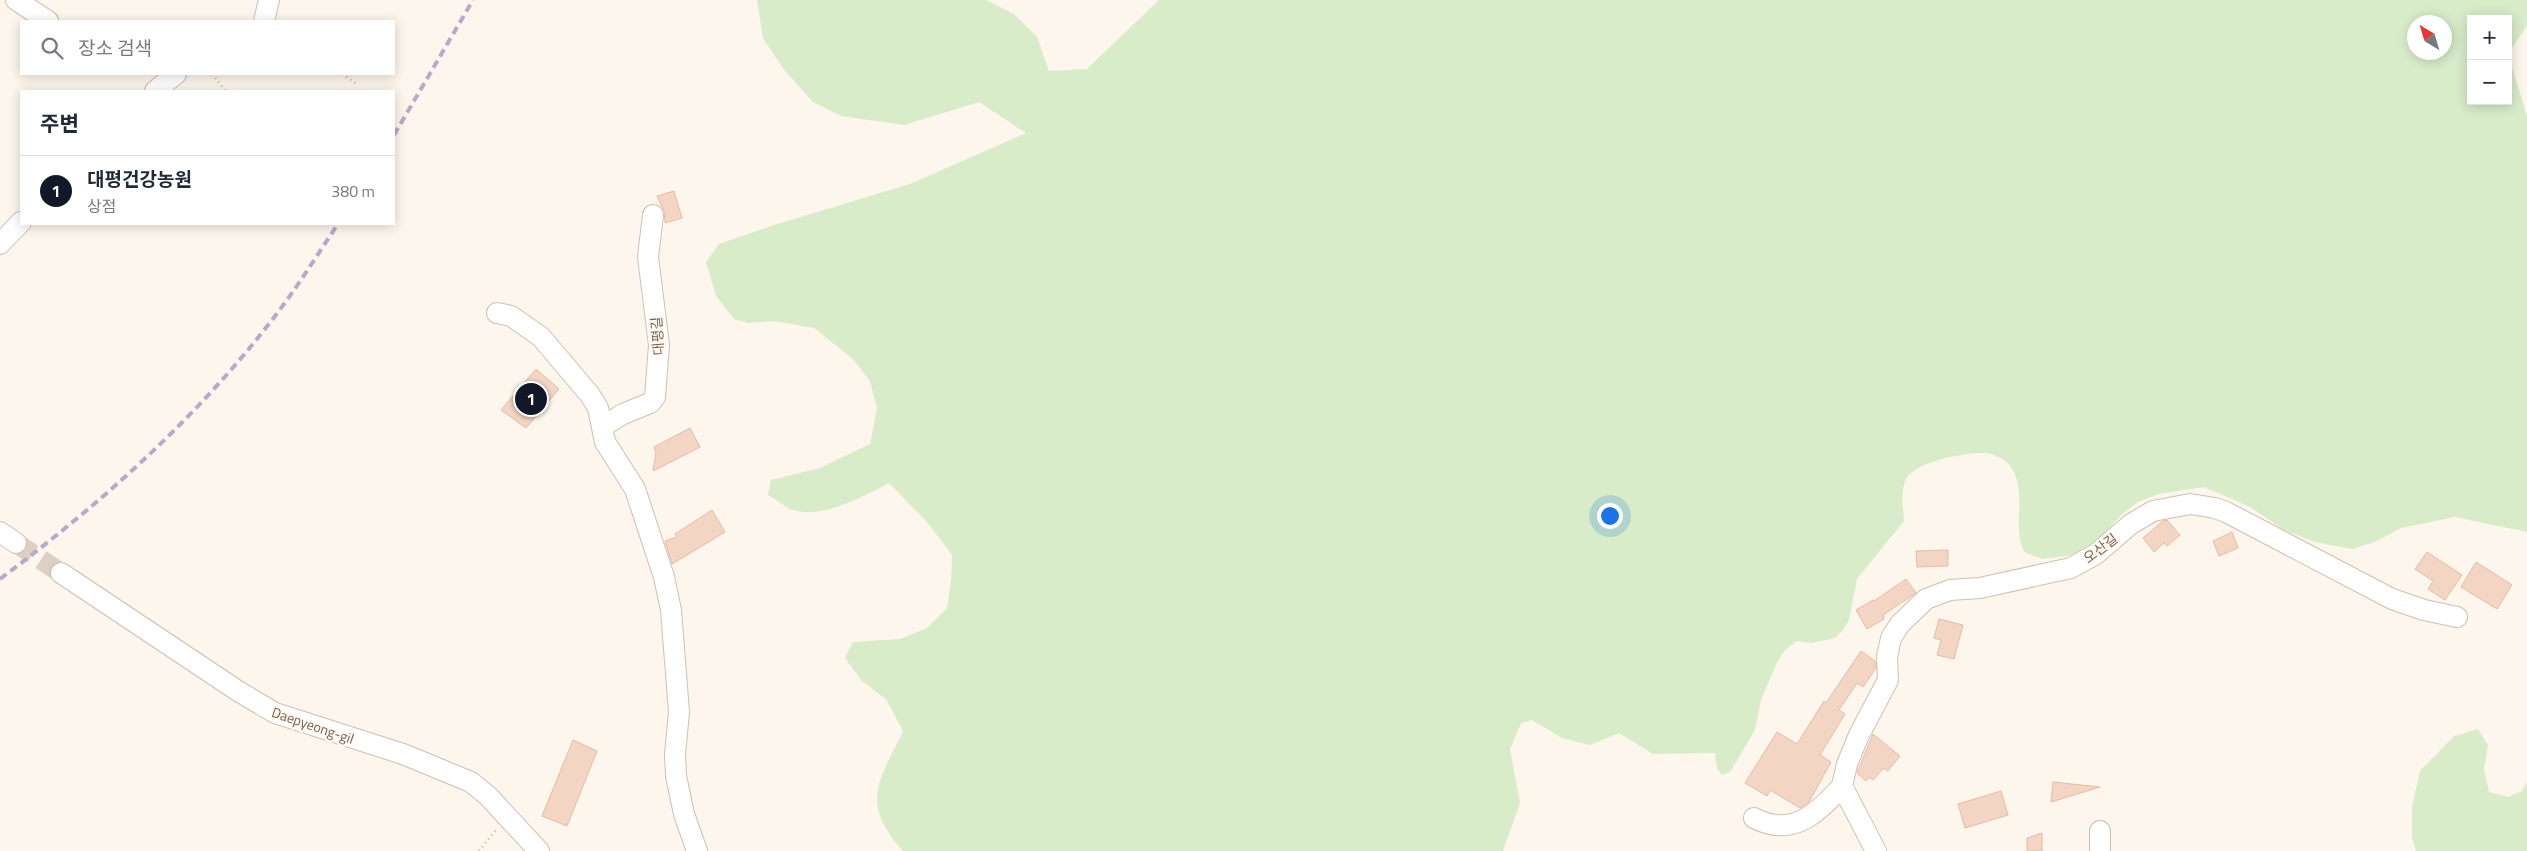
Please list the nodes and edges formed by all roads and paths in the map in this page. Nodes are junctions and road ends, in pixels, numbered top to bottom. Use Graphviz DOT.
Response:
graph roads {
  1 [pos="16,0"];
  2 [pos="269,0"];
  3 [pos="46,20"];
  4 [pos="264,20"];
  5 [pos="175,75"];
  6 [pos="213,75"];
  7 [pos="343,75"];
  8 [pos="358,85"];
  9 [pos="156,90"];
  10 [pos="225,90"];
  11 [pos="653,215"];
  12 [pos="20,223"];
  13 [pos="0,244"];
  14 [pos="497,313"];
  15 [pos="602,428"];
  16 [pos="61,573"];
  17 [pos="2458,617"];
  18 [pos="1842,786"];
  19 [pos="507,816"];
  20 [pos="1754,818"];
  21 [pos="479,851"];
  22 [pos="539,851"];
  23 [pos="697,851"];
  24 [pos="1876,851"];
  1 -- 3 [label="lane"];
  2 -- 4 [label="lane"];
  5 -- 9 [label="lane"];
  6 -- 10 [label="path"];
  7 -- 8 [label="path"];
  11 -- 15 [label="lane, 대평길"];
  12 -- 13 [label="lane"];
  14 -- 15 [label="lane"];
  15 -- 23 [label="lane"];
  16 -- 19 [label="lane, Daepyeong-gil"];
  17 -- 18 [label="lane, 오산길"];
  18 -- 20 [label="lane"];
  18 -- 24 [label="lane"];
  19 -- 21 [label="path"];
  19 -- 22 [label="lane, Daepyeong-gil"];
}
